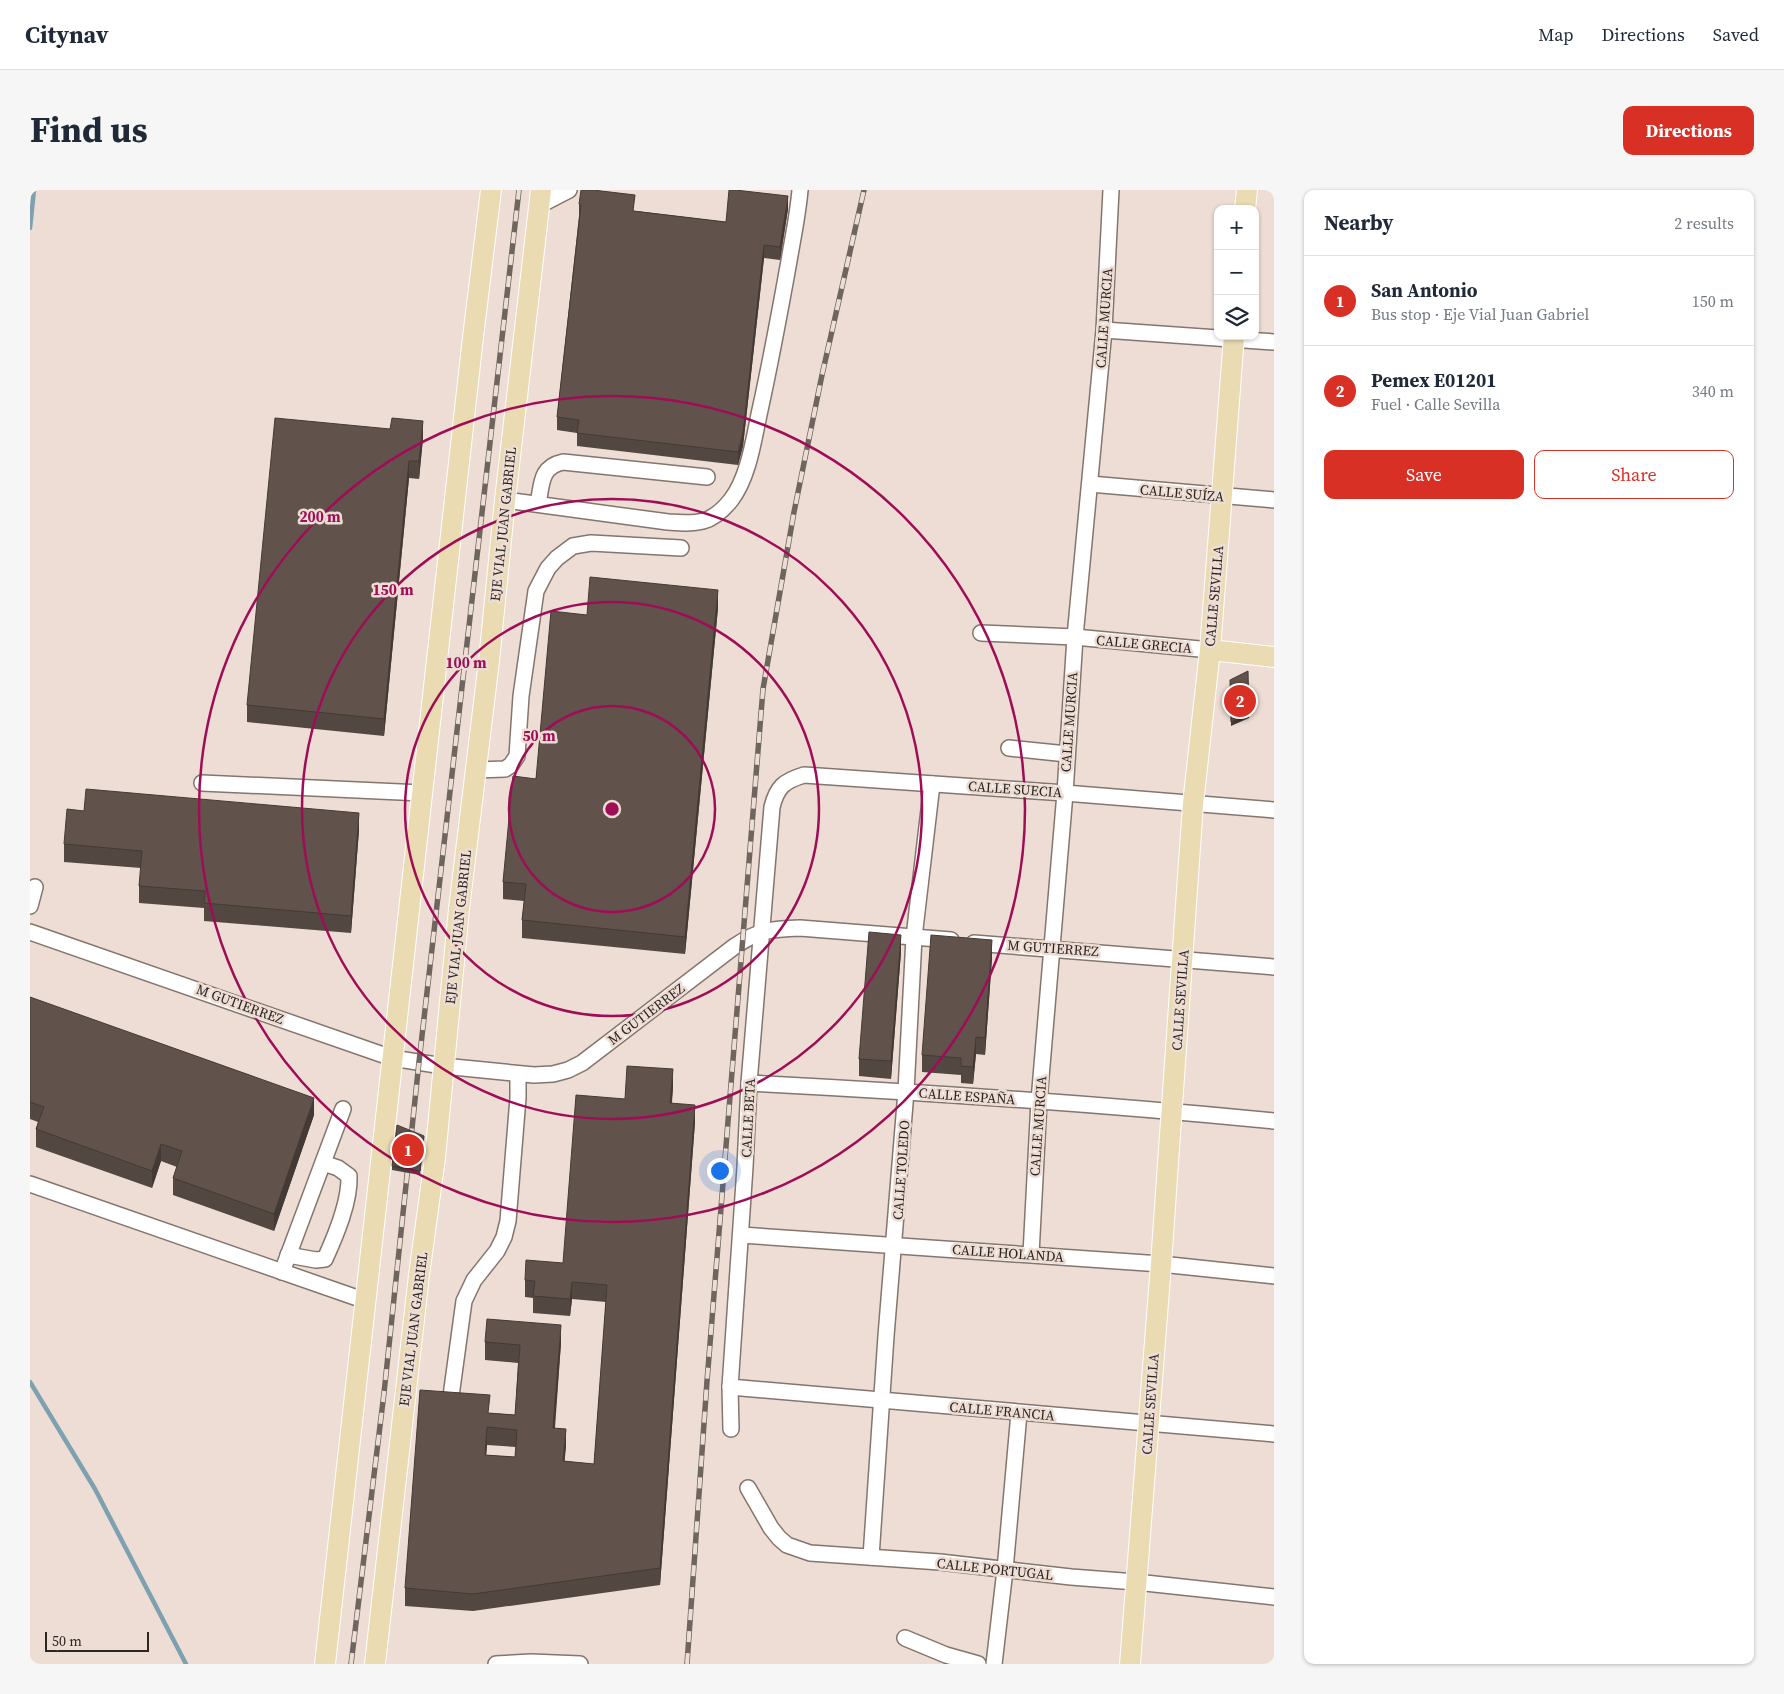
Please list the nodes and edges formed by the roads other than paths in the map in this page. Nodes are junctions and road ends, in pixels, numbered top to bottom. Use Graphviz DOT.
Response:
graph roads {
  1 [pos="491,190"];
  2 [pos="569,190"];
  3 [pos="800,190"];
  4 [pos="1112,190"];
  5 [pos="1247,190"];
  6 [pos="541,197"];
  7 [pos="1245,205"];
  8 [pos="1104,330"];
  9 [pos="1214,336"];
  10 [pos="1234,340"];
  11 [pos="1258,340"];
  12 [pos="1274,342"];
  13 [pos="707,477"];
  14 [pos="1090,484"];
  15 [pos="1222,496"];
  16 [pos="505,500"];
  17 [pos="1274,500"];
  18 [pos="538,504"];
  19 [pos="681,548"];
  20 [pos="981,634"];
  21 [pos="1075,637"];
  22 [pos="1210,650"];
  23 [pos="1274,657"];
  24 [pos="1009,748"];
  25 [pos="1067,754"];
  26 [pos="476,770"];
  27 [pos="202,783"];
  28 [pos="932,784"];
  29 [pos="422,793"];
  30 [pos="1065,793"];
  31 [pos="1193,804"];
  32 [pos="772,807"];
  33 [pos="1274,810"];
  34 [pos="35,887"];
  35 [pos="30,906"];
  36 [pos="30,932"];
  37 [pos="761,932"];
  38 [pos="914,937"];
  39 [pos="1051,949"];
  40 [pos="1184,959"];
  41 [pos="1274,967"];
  42 [pos="392,1058"];
  43 [pos="443,1066"];
  44 [pos="518,1074"];
  45 [pos="749,1083"];
  46 [pos="906,1092"];
  47 [pos="1040,1101"];
  48 [pos="343,1109"];
  49 [pos="1172,1111"];
  50 [pos="1274,1121"];
  51 [pos="323,1163"];
  52 [pos="30,1184"];
  53 [pos="741,1235"];
  54 [pos="895,1245"];
  55 [pos="1030,1254"];
  56 [pos="288,1255"];
  57 [pos="1161,1264"];
  58 [pos="282,1272"];
  59 [pos="1274,1276"];
  60 [pos="366,1300"];
  61 [pos="730,1387"];
  62 [pos="451,1396"];
  63 [pos="882,1400"];
  64 [pos="1019,1413"];
  65 [pos="1148,1423"];
  66 [pos="731,1429"];
  67 [pos="1274,1434"];
  68 [pos="748,1488"];
  69 [pos="872,1557"];
  70 [pos="1005,1570"];
  71 [pos="1136,1582"];
  72 [pos="1274,1597"];
  73 [pos="905,1638"];
  74 [pos="580,1663"];
  75 [pos="325,1664"];
  76 [pos="375,1664"];
  77 [pos="496,1664"];
  78 [pos="978,1664"];
  79 [pos="994,1664"];
  80 [pos="1130,1664"];
  1 -- 29 [label="main road"];
  2 -- 6 [label="street"];
  3 -- 18 [label="street"];
  4 -- 8 [label="street, CALLE MURCIA"];
  5 -- 7 [label="main road"];
  6 -- 16 [label="main road, EJE VIAL JUAN GABRIEL"];
  8 -- 9 [label="street"];
  8 -- 14 [label="street, CALLE MURCIA"];
  10 -- 15 [label="main road, CALLE SEVILLA"];
  11 -- 12 [label="street"];
  13 -- 18 [label="street"];
  14 -- 15 [label="street, CALLE SUÍZA"];
  14 -- 21 [label="street, CALLE MURCIA"];
  15 -- 17 [label="street, CALLE SUÍZA"];
  15 -- 22 [label="main road, CALLE SEVILLA"];
  16 -- 18 [label="street"];
  16 -- 26 [label="main road, EJE VIAL JUAN GABRIEL"];
  19 -- 26 [label="street"];
  20 -- 21 [label="street, CALLE GRECIA"];
  21 -- 22 [label="street, CALLE GRECIA"];
  21 -- 25 [label="street, CALLE MURCIA"];
  22 -- 23 [label="main road, CALLE GRECIA"];
  22 -- 31 [label="main road, CALLE SEVILLA"];
  24 -- 25 [label="street"];
  25 -- 30 [label="street, CALLE MURCIA"];
  26 -- 43 [label="main road, EJE VIAL JUAN GABRIEL"];
  27 -- 29 [label="street"];
  28 -- 30 [label="street, CALLE SUECIA"];
  28 -- 32 [label="street, CALLE SUECIA"];
  28 -- 38 [label="street, CALLE TOLEDO"];
  29 -- 42 [label="main road"];
  30 -- 31 [label="street, CALLE SUECIA"];
  30 -- 39 [label="street, CALLE MURCIA"];
  31 -- 33 [label="street, CALLE SUECIA"];
  31 -- 40 [label="main road, CALLE SEVILLA"];
  32 -- 37 [label="street, CALLE BETA"];
  34 -- 35 [label="street"];
  36 -- 42 [label="street, M GUTIERREZ"];
  37 -- 38 [label="street, M GUTIERREZ"];
  37 -- 44 [label="street, M GUTIERREZ"];
  37 -- 45 [label="street, CALLE BETA"];
  38 -- 39 [label="street, M GUTIERREZ"];
  38 -- 46 [label="street, CALLE TOLEDO"];
  39 -- 40 [label="street, M GUTIERREZ"];
  39 -- 47 [label="street, CALLE MURCIA"];
  40 -- 41 [label="street, M GUTIERREZ"];
  40 -- 49 [label="main road, CALLE SEVILLA"];
  42 -- 43 [label="street, M GUTIERREZ"];
  42 -- 60 [label="main road"];
  43 -- 44 [label="street, M GUTIERREZ"];
  43 -- 76 [label="main road, EJE VIAL JUAN GABRIEL"];
  44 -- 62 [label="street"];
  45 -- 46 [label="street, CALLE ESPAÑA"];
  45 -- 53 [label="street, CALLE BETA"];
  46 -- 47 [label="street, CALLE ESPAÑA"];
  46 -- 54 [label="street, CALLE TOLEDO"];
  47 -- 49 [label="street, CALLE ESPAÑA"];
  47 -- 55 [label="street, CALLE MURCIA"];
  48 -- 51 [label="street"];
  49 -- 50 [label="street, CALLE ESPAÑA"];
  49 -- 57 [label="main road, CALLE SEVILLA"];
  51 -- 56 [label="street"];
  51 -- 56 [label="street"];
  52 -- 58 [label="street"];
  53 -- 54 [label="street, CALLE HOLANDA"];
  53 -- 61 [label="street, CALLE BETA"];
  54 -- 55 [label="street, CALLE HOLANDA"];
  54 -- 63 [label="street, CALLE TOLEDO"];
  55 -- 57 [label="street, CALLE HOLANDA"];
  56 -- 58 [label="street"];
  57 -- 59 [label="street, CALLE HOLANDA"];
  57 -- 65 [label="main road, CALLE SEVILLA"];
  58 -- 60 [label="street"];
  60 -- 75 [label="main road"];
  61 -- 63 [label="street, CALLE FRANCIA"];
  61 -- 66 [label="street, CALLE BETA"];
  63 -- 64 [label="street, CALLE FRANCIA"];
  63 -- 69 [label="street, CALLE TOLEDO"];
  64 -- 65 [label="street, CALLE FRANCIA"];
  64 -- 70 [label="street"];
  65 -- 67 [label="street, CALLE FRANCIA"];
  65 -- 71 [label="main road, CALLE SEVILLA"];
  68 -- 69 [label="street, CALLE PORTUGAL"];
  69 -- 70 [label="street, CALLE PORTUGAL"];
  70 -- 71 [label="street, CALLE PORTUGAL"];
  70 -- 79 [label="street"];
  71 -- 72 [label="street, CALLE PORTUGAL"];
  71 -- 80 [label="main road, CALLE SEVILLA"];
  73 -- 78 [label="street"];
  74 -- 77 [label="street"];
}
